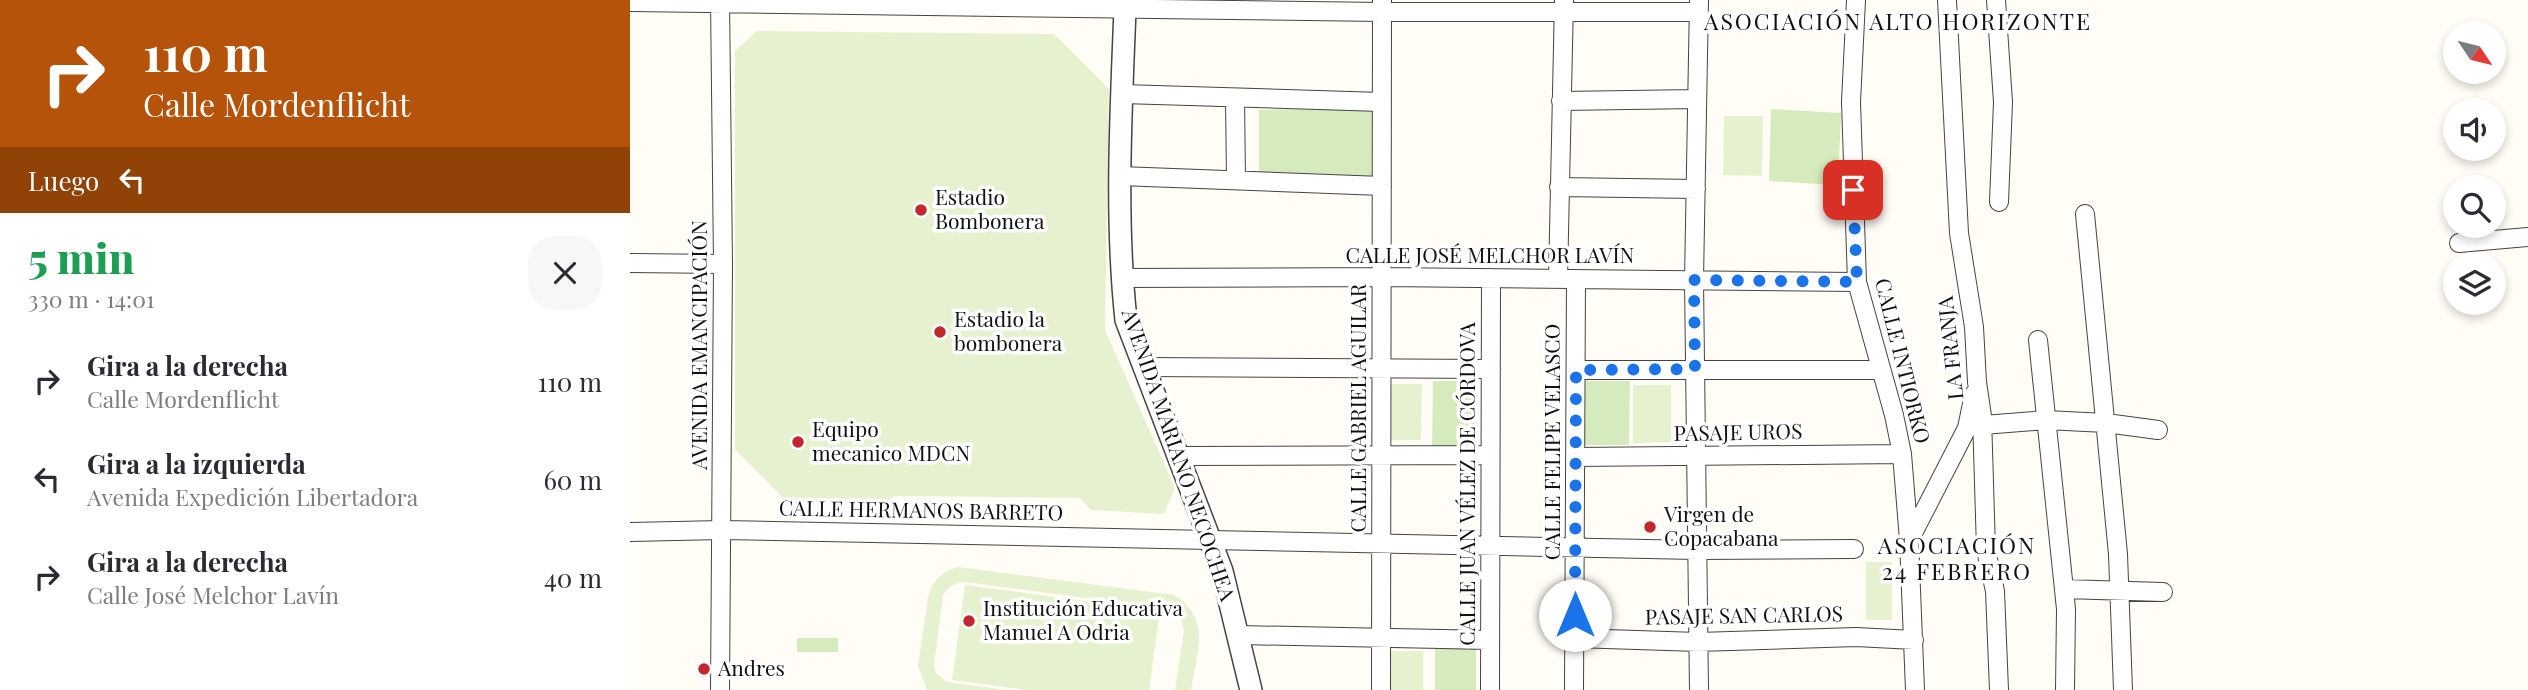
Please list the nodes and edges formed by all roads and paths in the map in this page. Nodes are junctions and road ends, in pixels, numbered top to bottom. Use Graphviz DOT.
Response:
graph roads {
  1 [pos="1856,0"];
  2 [pos="1947,0"];
  3 [pos="1996,0"];
  4 [pos="630,2"];
  5 [pos="720,2"];
  6 [pos="834,2"];
  7 [pos="977,4"];
  8 [pos="1127,4"];
  9 [pos="1382,6"];
  10 [pos="1698,6"];
  11 [pos="1563,7"];
  12 [pos="1122,94"];
  13 [pos="1235,98"];
  14 [pos="1697,99"];
  15 [pos="1561,101"];
  16 [pos="1382,102"];
  17 [pos="1120,176"];
  18 [pos="1236,180"];
  19 [pos="1382,186"];
  20 [pos="1559,187"];
  21 [pos="1696,189"];
  22 [pos="1999,202"];
  23 [pos="2085,214"];
  24 [pos="2528,237"];
  25 [pos="2459,243"];
  26 [pos="630,264"];
  27 [pos="723,264"];
  28 [pos="1382,277"];
  29 [pos="1122,278"];
  30 [pos="1491,278"];
  31 [pos="1567,279"];
  32 [pos="1694,280"];
  33 [pos="1857,282"];
  34 [pos="2038,341"];
  35 [pos="1144,367"];
  36 [pos="1381,369"];
  37 [pos="1491,369"];
  38 [pos="1695,369"];
  39 [pos="1576,370"];
  40 [pos="1880,370"];
  41 [pos="1977,382"];
  42 [pos="2046,420"];
  43 [pos="2106,423"];
  44 [pos="1983,425"];
  45 [pos="2158,430"];
  46 [pos="1902,454"];
  47 [pos="1381,455"];
  48 [pos="1490,455"];
  49 [pos="1178,456"];
  50 [pos="1575,457"];
  51 [pos="1696,457"];
  52 [pos="722,530"];
  53 [pos="630,532"];
  54 [pos="1210,539"];
  55 [pos="1909,540"];
  56 [pos="1381,544"];
  57 [pos="1490,547"];
  58 [pos="1575,548"];
  59 [pos="1854,549"];
  60 [pos="1697,550"];
  61 [pos="2064,589"];
  62 [pos="2120,590"];
  63 [pos="2163,592"];
  64 [pos="1239,635"];
  65 [pos="1574,638"];
  66 [pos="1381,639"];
  67 [pos="1490,639"];
  68 [pos="1914,640"];
  69 [pos="1698,642"];
  70 [pos="720,690"];
  71 [pos="1251,690"];
  72 [pos="1381,690"];
  73 [pos="1490,690"];
  74 [pos="1574,690"];
  75 [pos="1699,690"];
  76 [pos="1915,690"];
  77 [pos="1998,690"];
  78 [pos="2065,690"];
  79 [pos="2123,690"];
  1 -- 33 [label="street, CALLE INTIORKO"];
  2 -- 41 [label="street, LA FRANJA"];
  3 -- 22 [label="street"];
  4 -- 5 [label="street"];
  5 -- 6 [label="street"];
  5 -- 27 [label="street, AVENIDA EMANCIPACIÓN"];
  6 -- 7 [label="street"];
  7 -- 8 [label="street"];
  8 -- 9 [label="street"];
  8 -- 12 [label="street, AVENIDA MARIANO NECOCHEA"];
  9 -- 11 [label="street"];
  9 -- 16 [label="street, CALLE GABRIEL AGUILAR"];
  10 -- 11 [label="street"];
  10 -- 14 [label="street"];
  11 -- 15 [label="street, CALLE FELIPE VELASCO"];
  12 -- 13 [label="street"];
  12 -- 17 [label="street, AVENIDA MARIANO NECOCHEA"];
  13 -- 16 [label="street"];
  13 -- 18 [label="street"];
  14 -- 15 [label="street"];
  14 -- 21 [label="street"];
  15 -- 20 [label="street, CALLE FELIPE VELASCO"];
  16 -- 19 [label="street, CALLE GABRIEL AGUILAR"];
  17 -- 18 [label="street"];
  17 -- 29 [label="street, AVENIDA MARIANO NECOCHEA"];
  18 -- 19 [label="street"];
  19 -- 28 [label="street, CALLE GABRIEL AGUILAR"];
  20 -- 21 [label="street"];
  20 -- 31 [label="street, CALLE FELIPE VELASCO"];
  21 -- 32 [label="street"];
  23 -- 43 [label="street"];
  24 -- 25 [label="street"];
  26 -- 27 [label="street"];
  27 -- 52 [label="street, AVENIDA EMANCIPACIÓN"];
  28 -- 29 [label="street, CALLE JOSÉ MELCHOR LAVÍN"];
  28 -- 30 [label="street, CALLE JOSÉ MELCHOR LAVÍN"];
  28 -- 36 [label="street, CALLE GABRIEL AGUILAR"];
  29 -- 35 [label="street, AVENIDA MARIANO NECOCHEA"];
  30 -- 31 [label="street, CALLE JOSÉ MELCHOR LAVÍN"];
  30 -- 37 [label="street, CALLE JUAN VÉLEZ DE CÓRDOVA"];
  31 -- 32 [label="street, CALLE JOSÉ MELCHOR LAVÍN"];
  31 -- 39 [label="street, CALLE FELIPE VELASCO"];
  32 -- 33 [label="street, CALLE JOSÉ MELCHOR LAVÍN"];
  32 -- 38 [label="street"];
  33 -- 40 [label="street, CALLE INTIORKO"];
  34 -- 42 [label="street"];
  35 -- 36 [label="street"];
  35 -- 49 [label="street, AVENIDA MARIANO NECOCHEA"];
  36 -- 37 [label="street"];
  36 -- 47 [label="street, CALLE GABRIEL AGUILAR"];
  37 -- 48 [label="street, CALLE JUAN VÉLEZ DE CÓRDOVA"];
  38 -- 39 [label="street"];
  38 -- 40 [label="street"];
  38 -- 51 [label="street"];
  39 -- 50 [label="street, CALLE FELIPE VELASCO"];
  40 -- 46 [label="street, CALLE INTIORKO"];
  41 -- 44 [label="street, LA FRANJA"];
  41 -- 55 [label="street"];
  42 -- 43 [label="street"];
  42 -- 44 [label="street"];
  42 -- 61 [label="street"];
  43 -- 45 [label="street"];
  43 -- 62 [label="street"];
  44 -- 77 [label="street, LA FRANJA"];
  46 -- 51 [label="street, PASAJE UROS"];
  46 -- 55 [label="street, CALLE INTIORKO"];
  47 -- 48 [label="street"];
  47 -- 49 [label="street"];
  47 -- 56 [label="street, CALLE GABRIEL AGUILAR"];
  48 -- 57 [label="street, CALLE JUAN VÉLEZ DE CÓRDOVA"];
  49 -- 54 [label="street, AVENIDA MARIANO NECOCHEA"];
  50 -- 51 [label="street, PASAJE UROS"];
  50 -- 58 [label="street, CALLE FELIPE VELASCO"];
  51 -- 60 [label="street"];
  52 -- 53 [label="street, CALLE HERMANOS BARRETO"];
  52 -- 54 [label="street, CALLE HERMANOS BARRETO"];
  52 -- 70 [label="street, AVENIDA EMANCIPACIÓN"];
  54 -- 56 [label="street, CALLE HERMANOS BARRETO"];
  54 -- 64 [label="street, AVENIDA MARIANO NECOCHEA"];
  55 -- 68 [label="street, CALLE INTIORKO"];
  56 -- 57 [label="street, CALLE HERMANOS BARRETO"];
  56 -- 66 [label="street, CALLE GABRIEL AGUILAR"];
  57 -- 58 [label="street, CALLE HERMANOS BARRETO"];
  57 -- 67 [label="street, CALLE JUAN VÉLEZ DE CÓRDOVA"];
  58 -- 60 [label="street, CALLE HERMANOS BARRETO"];
  58 -- 65 [label="street, CALLE FELIPE VELASCO"];
  59 -- 60 [label="street, CALLE HERMANOS BARRETO"];
  60 -- 69 [label="street"];
  61 -- 62 [label="street"];
  61 -- 78 [label="street"];
  62 -- 63 [label="street"];
  62 -- 79 [label="street"];
  64 -- 66 [label="street"];
  64 -- 71 [label="street, AVENIDA MARIANO NECOCHEA"];
  65 -- 69 [label="street, PASAJE SAN CARLOS"];
  65 -- 74 [label="street, CALLE FELIPE VELASCO"];
  66 -- 67 [label="street"];
  66 -- 72 [label="street, CALLE GABRIEL AGUILAR"];
  67 -- 73 [label="street, CALLE JUAN VÉLEZ DE CÓRDOVA"];
  68 -- 69 [label="street, PASAJE SAN CARLOS"];
  68 -- 76 [label="street, CALLE INTIORKO"];
  69 -- 75 [label="street"];
}
